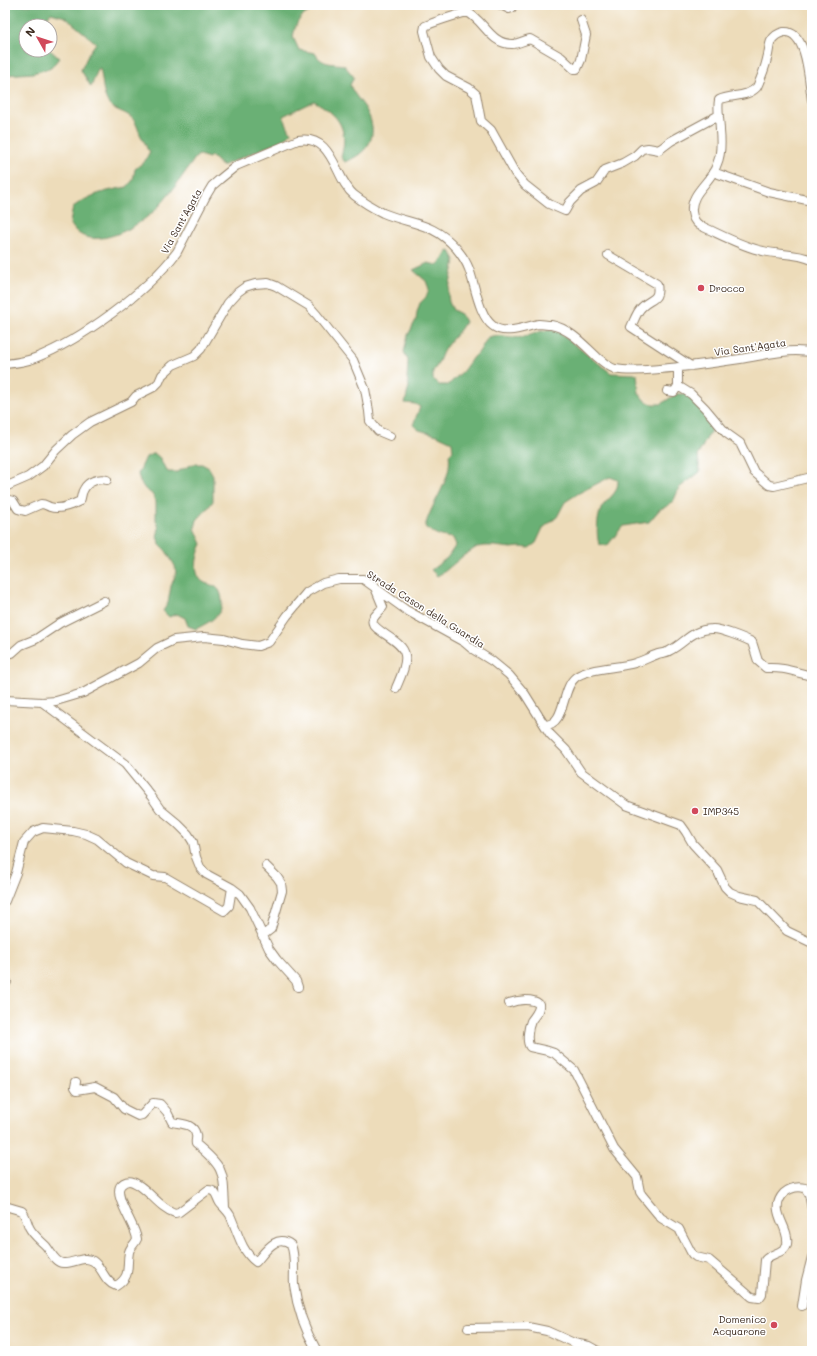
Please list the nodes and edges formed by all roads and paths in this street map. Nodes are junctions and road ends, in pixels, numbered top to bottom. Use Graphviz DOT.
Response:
graph roads {
  1 [pos="501,5"];
  2 [pos="513,5"];
  3 [pos="581,20"];
  4 [pos="812,100"];
  5 [pos="719,115"];
  6 [pos="713,172"];
  7 [pos="812,201"];
  8 [pos="608,255"];
  9 [pos="812,260"];
  10 [pos="812,352"];
  11 [pos="5,364"];
  12 [pos="690,366"];
  13 [pos="678,367"];
  14 [pos="678,386"];
  15 [pos="667,391"];
  16 [pos="390,436"];
  17 [pos="812,477"];
  18 [pos="106,480"];
  19 [pos="5,487"];
  20 [pos="5,499"];
  21 [pos="376,590"];
  22 [pos="104,601"];
  23 [pos="5,655"];
  24 [pos="812,676"];
  25 [pos="396,688"];
  26 [pos="5,700"];
  27 [pos="42,702"];
  28 [pos="545,725"];
  29 [pos="266,866"];
  30 [pos="232,888"];
  31 [pos="5,901"];
  32 [pos="262,936"];
  33 [pos="812,943"];
  34 [pos="298,987"];
  35 [pos="509,1003"];
  36 [pos="76,1082"];
  37 [pos="5,1206"];
  38 [pos="225,1208"];
  39 [pos="812,1209"];
  40 [pos="812,1257"];
  41 [pos="802,1306"];
  42 [pos="468,1328"];
  43 [pos="317,1351"];
  44 [pos="598,1351"];
  1 -- 2 [label="street"];
  3 -- 5 [label="street"];
  4 -- 5 [label="street"];
  5 -- 6 [label="street"];
  6 -- 7 [label="street"];
  6 -- 9 [label="street"];
  8 -- 12 [label="street"];
  10 -- 12 [label="street, Via Sant'Agata"];
  11 -- 13 [label="street, Via Sant'Agata"];
  12 -- 13 [label="street, Via Sant'Agata"];
  13 -- 14 [label="street"];
  14 -- 15 [label="street"];
  14 -- 17 [label="street"];
  16 -- 19 [label="street"];
  18 -- 20 [label="street"];
  21 -- 25 [label="street"];
  21 -- 27 [label="street, Strada Cason della Guardia"];
  21 -- 28 [label="street, Strada Cason della Guardia"];
  22 -- 23 [label="street"];
  24 -- 28 [label="street"];
  26 -- 27 [label="street, Strada Cason della Guardia"];
  27 -- 30 [label="street"];
  28 -- 33 [label="street, Strada Cason della Guardia"];
  29 -- 32 [label="street"];
  30 -- 31 [label="street"];
  30 -- 32 [label="street"];
  32 -- 34 [label="street"];
  35 -- 39 [label="street"];
  36 -- 38 [label="street"];
  37 -- 38 [label="street"];
  38 -- 43 [label="street"];
  40 -- 41 [label="street"];
  42 -- 44 [label="street"];
}
